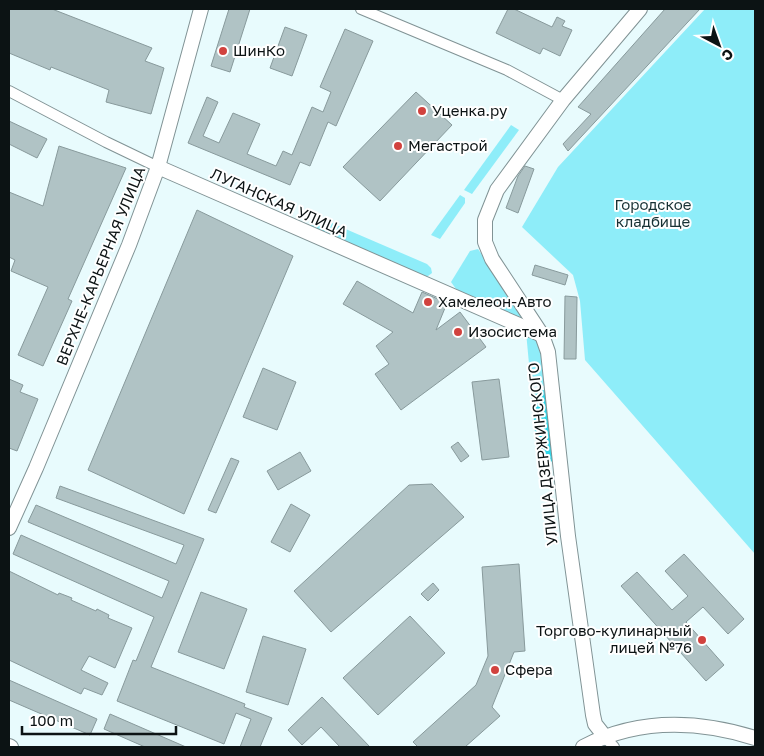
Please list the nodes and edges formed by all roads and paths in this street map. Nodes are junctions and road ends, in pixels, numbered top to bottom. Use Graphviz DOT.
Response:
graph roads {
  1 [pos="201,9"];
  2 [pos="361,9"];
  3 [pos="640,9"];
  4 [pos="9,91"];
  5 [pos="563,100"];
  6 [pos="158,167"];
  7 [pos="542,335"];
  8 [pos="9,528"];
  9 [pos="755,738"];
  10 [pos="610,742"];
  11 [pos="583,747"];
  1 -- 6 [label="street, ВЕРХНЕ-КАРЬЕРНАЯ УЛИЦА"];
  2 -- 5 [label="street"];
  3 -- 5 [label="street, УЛИЦА ДЗЕРЖИНСКОГО"];
  4 -- 6 [label="street, ЛУГАНСКАЯ УЛИЦА"];
  5 -- 7 [label="street, УЛИЦА ДЗЕРЖИНСКОГО"];
  6 -- 7 [label="street, ЛУГАНСКАЯ УЛИЦА"];
  6 -- 8 [label="street, ВЕРХНЕ-КАРЬЕРНАЯ УЛИЦА"];
  7 -- 10 [label="street, УЛИЦА ДЗЕРЖИНСКОГО"];
  9 -- 10 [label="street"];
  10 -- 11 [label="street"];
}
